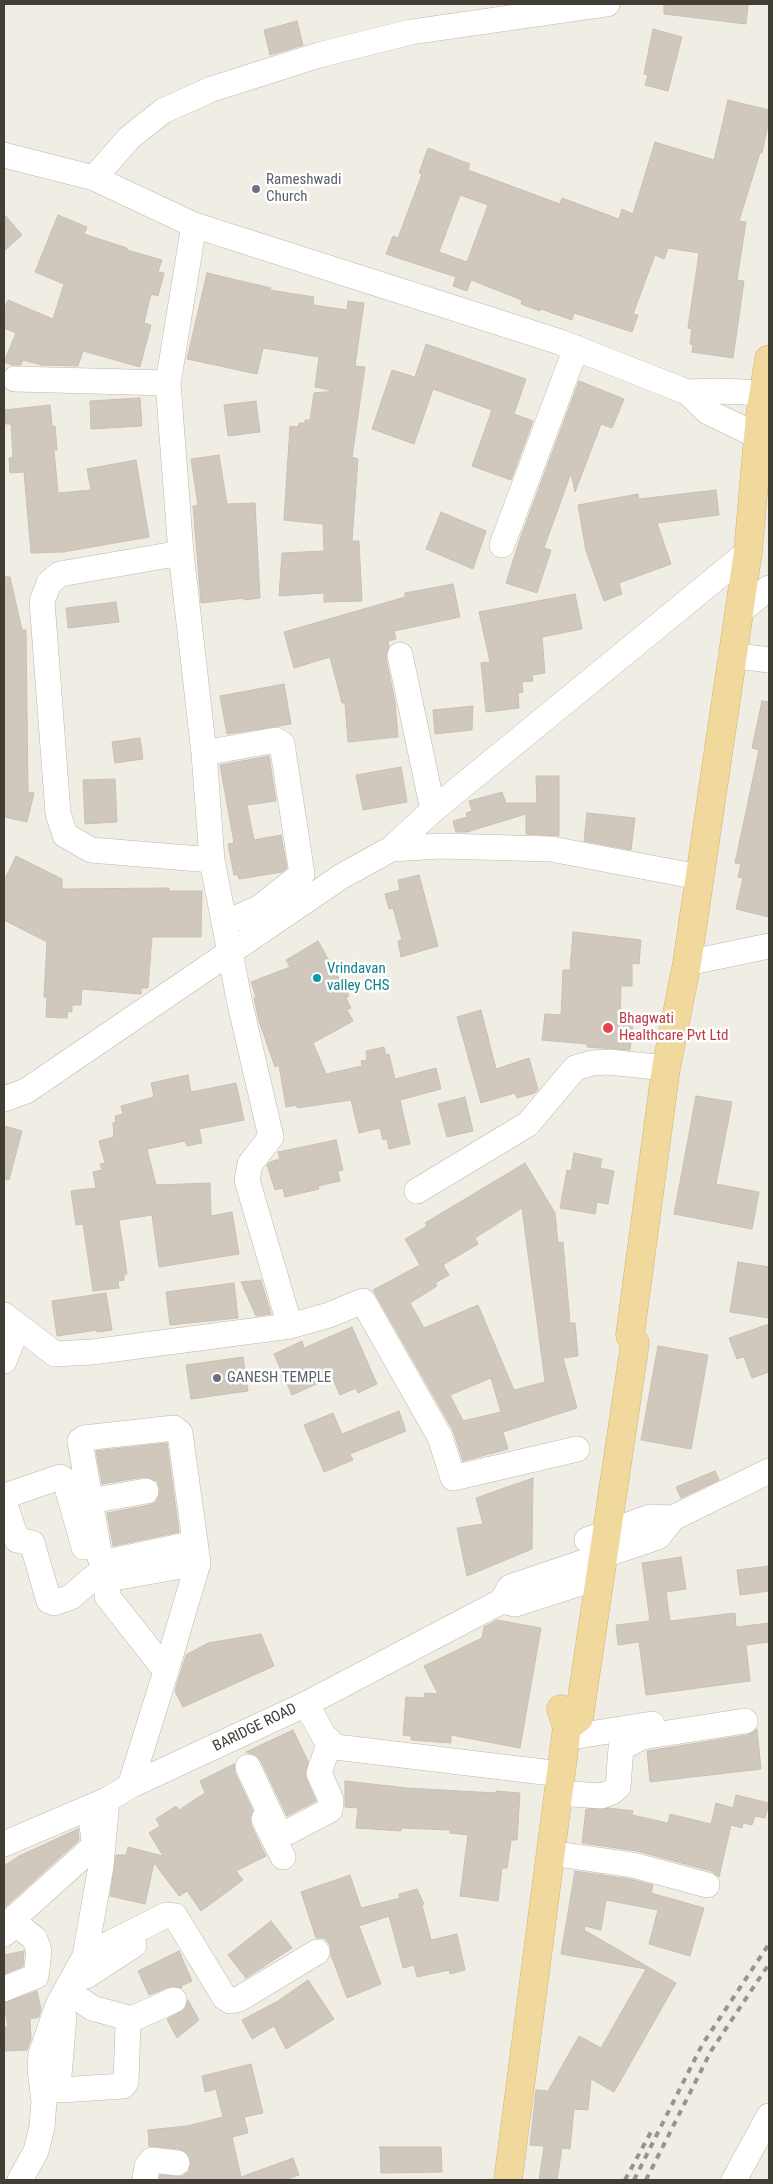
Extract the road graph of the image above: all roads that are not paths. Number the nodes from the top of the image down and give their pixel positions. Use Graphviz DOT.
graph roads {
  1 [pos="607,4"];
  2 [pos="4,154"];
  3 [pos="94,178"];
  4 [pos="194,225"];
  5 [pos="576,348"];
  6 [pos="769,359"];
  7 [pos="15,380"];
  8 [pos="168,383"];
  9 [pos="687,392"];
  10 [pos="764,393"];
  11 [pos="758,436"];
  12 [pos="502,545"];
  13 [pos="748,552"];
  14 [pos="181,554"];
  15 [pos="769,588"];
  16 [pos="738,613"];
  17 [pos="400,655"];
  18 [pos="732,655"];
  19 [pos="769,660"];
  20 [pos="209,752"];
  21 [pos="224,807"];
  22 [pos="433,810"];
  23 [pos="391,849"];
  24 [pos="212,860"];
  25 [pos="699,877"];
  26 [pos="307,885"];
  27 [pos="226,922"];
  28 [pos="769,946"];
  29 [pos="231,951"];
  30 [pos="687,963"];
  31 [pos="666,1068"];
  32 [pos="4,1099"];
  33 [pos="417,1191"];
  34 [pos="11,1321"];
  35 [pos="290,1326"];
  36 [pos="4,1361"];
  37 [pos="577,1449"];
  38 [pos="769,1471"];
  39 [pos="146,1491"];
  40 [pos="90,1501"];
  41 [pos="197,1553"];
  42 [pos="593,1559"];
  43 [pos="101,1581"];
  44 [pos="166,1672"];
  45 [pos="306,1704"];
  46 [pos="566,1732"];
  47 [pos="330,1741"];
  48 [pos="226,1743"];
  49 [pos="248,1767"];
  50 [pos="130,1786"];
  51 [pos="559,1789"];
  52 [pos="98,1804"];
  53 [pos="615,1806"];
  54 [pos="4,1844"];
  55 [pos="550,1853"];
  56 [pos="283,1857"];
  57 [pos="708,1885"];
  58 [pos="8,1930"];
  59 [pos="134,1946"];
  60 [pos="317,1952"];
  61 [pos="81,1975"];
  62 [pos="4,1989"];
  63 [pos="174,2000"];
  64 [pos="132,2019"];
  65 [pos="50,2083"];
  66 [pos="769,2116"];
  67 [pos="177,2163"];
  68 [pos="20,2180"];
  69 [pos="146,2180"];
  70 [pos="508,2180"];
  71 [pos="734,2180"];
  1 -- 3 [label="street"];
  2 -- 3 [label="street"];
  3 -- 4 [label="street"];
  4 -- 5 [label="street"];
  4 -- 8 [label="street"];
  5 -- 9 [label="street"];
  5 -- 12 [label="street"];
  6 -- 10 [label="main road"];
  7 -- 8 [label="street"];
  8 -- 14 [label="street"];
  9 -- 10 [label="street"];
  9 -- 11 [label="street"];
  10 -- 11 [label="main road"];
  11 -- 13 [label="main road"];
  13 -- 16 [label="main road"];
  13 -- 22 [label="street"];
  14 -- 20 [label="street"];
  14 -- 24 [label="street"];
  15 -- 16 [label="street"];
  16 -- 18 [label="main road"];
  17 -- 22 [label="street"];
  18 -- 19 [label="street"];
  18 -- 25 [label="main road"];
  20 -- 21 [label="street"];
  20 -- 24 [label="street"];
  20 -- 26 [label="street"];
  22 -- 23 [label="street"];
  23 -- 25 [label="street"];
  23 -- 26 [label="street"];
  24 -- 27 [label="street"];
  25 -- 30 [label="main road"];
  26 -- 27 [label="street"];
  26 -- 29 [label="street"];
  27 -- 29 [label="street"];
  28 -- 30 [label="street"];
  29 -- 32 [label="street"];
  29 -- 35 [label="street"];
  30 -- 31 [label="main road"];
  31 -- 33 [label="street"];
  31 -- 42 [label="main road"];
  34 -- 35 [label="street"];
  34 -- 36 [label="street"];
  35 -- 37 [label="street"];
  38 -- 42 [label="street"];
  39 -- 40 [label="street"];
  40 -- 41 [label="street"];
  40 -- 41 [label="street"];
  41 -- 43 [label="street"];
  41 -- 44 [label="street"];
  42 -- 45 [label="street, BARIDGE ROAD"];
  42 -- 46 [label="main road"];
  43 -- 43 [label="street"];
  43 -- 44 [label="street"];
  44 -- 50 [label="street"];
  45 -- 47 [label="street"];
  45 -- 48 [label="street, BARIDGE ROAD"];
  46 -- 51 [label="main road"];
  46 -- 51 [label="street"];
  47 -- 49 [label="street"];
  47 -- 51 [label="street"];
  48 -- 50 [label="street, BARIDGE ROAD"];
  48 -- 56 [label="street"];
  50 -- 52 [label="street, BARIDGE ROAD"];
  51 -- 53 [label="street"];
  51 -- 55 [label="main road"];
  52 -- 54 [label="street, BARIDGE ROAD"];
  52 -- 58 [label="street"];
  52 -- 61 [label="street"];
  55 -- 57 [label="street"];
  55 -- 70 [label="main road"];
  58 -- 62 [label="street"];
  59 -- 61 [label="street"];
  60 -- 61 [label="street"];
  61 -- 64 [label="street"];
  61 -- 65 [label="street"];
  61 -- 65 [label="street"];
  63 -- 64 [label="street"];
  64 -- 65 [label="street"];
  65 -- 68 [label="street"];
  66 -- 71 [label="street"];
  67 -- 69 [label="street"];
}
